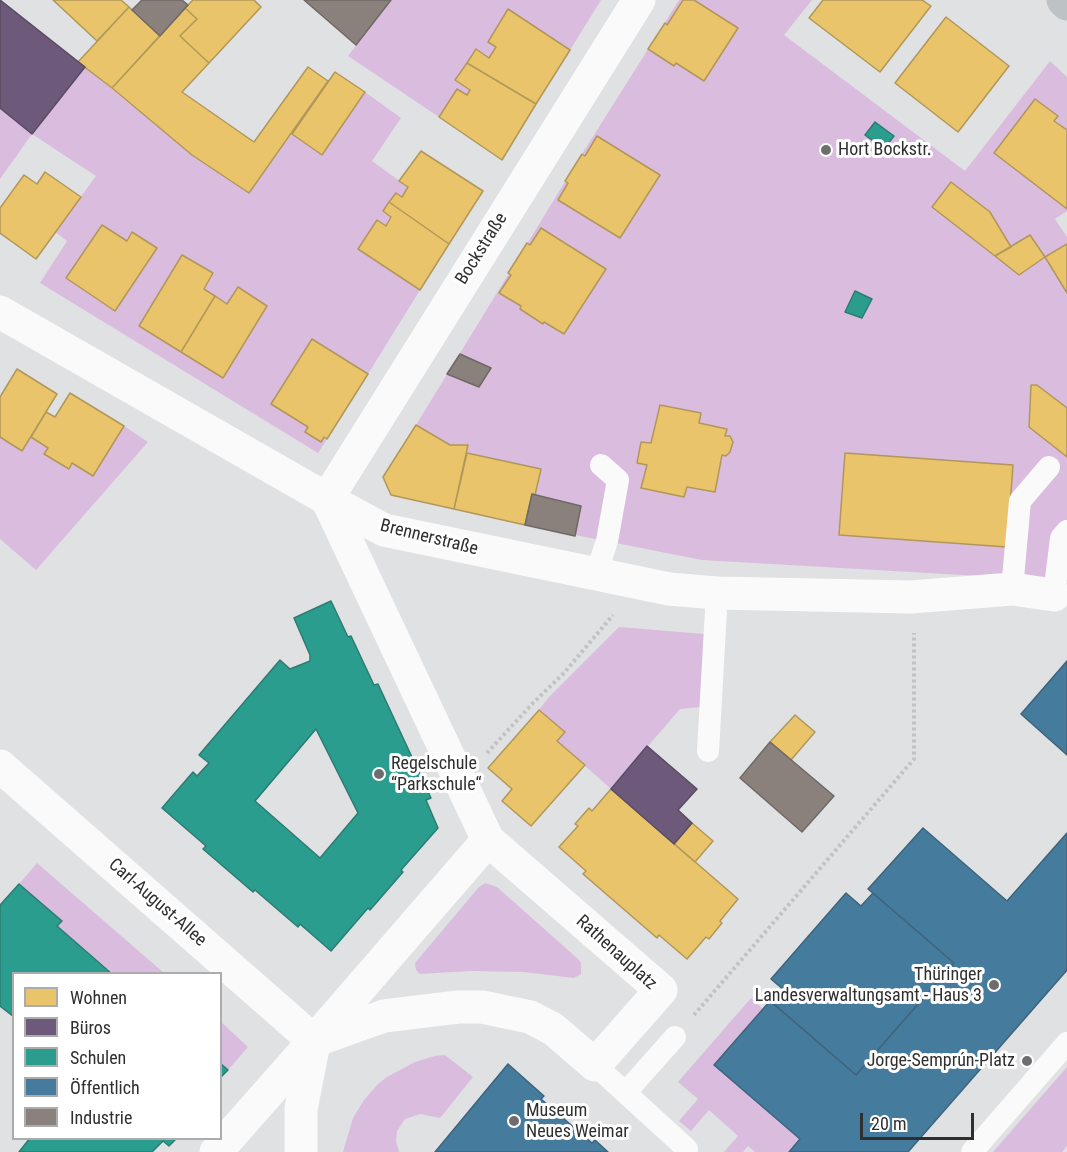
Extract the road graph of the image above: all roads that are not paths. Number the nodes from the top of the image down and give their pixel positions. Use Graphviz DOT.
graph roads {
  1 [pos="639,0"];
  2 [pos="1063,0"];
  3 [pos="1067,4"];
  4 [pos="0,312"];
  5 [pos="601,465"];
  6 [pos="1049,467"];
  7 [pos="327,499"];
  8 [pos="1067,531"];
  9 [pos="610,577"];
  10 [pos="1012,589"];
  11 [pos="717,593"];
  12 [pos="1054,595"];
  13 [pos="708,751"];
  14 [pos="0,766"];
  15 [pos="488,840"];
  16 [pos="675,1037"];
  17 [pos="314,1041"];
  18 [pos="1067,1043"];
  19 [pos="595,1065"];
  20 [pos="626,1092"];
  21 [pos="687,1149"];
  22 [pos="216,1152"];
  23 [pos="301,1152"];
  24 [pos="972,1152"];
  1 -- 7 [label="street, Bockstraße"];
  2 -- 3 [label="main road"];
  4 -- 7 [label="street, Brennerstraße"];
  5 -- 9 [label="lane"];
  6 -- 10 [label="lane"];
  7 -- 9 [label="street, Brennerstraße"];
  7 -- 15 [label="street, Rathenauplatz"];
  8 -- 12 [label="lane"];
  9 -- 11 [label="street, Brennerstraße"];
  10 -- 11 [label="street, Brennerstraße"];
  10 -- 12 [label="street, Brennerstraße"];
  11 -- 13 [label="lane"];
  14 -- 17 [label="street, Carl-August-Allee"];
  15 -- 17 [label="street"];
  15 -- 19 [label="street, Rathenauplatz"];
  16 -- 20 [label="lane"];
  17 -- 19 [label="street"];
  17 -- 22 [label="street"];
  17 -- 23 [label="street"];
  18 -- 24 [label="lane"];
  19 -- 20 [label="lane"];
  20 -- 21 [label="lane"];
}
